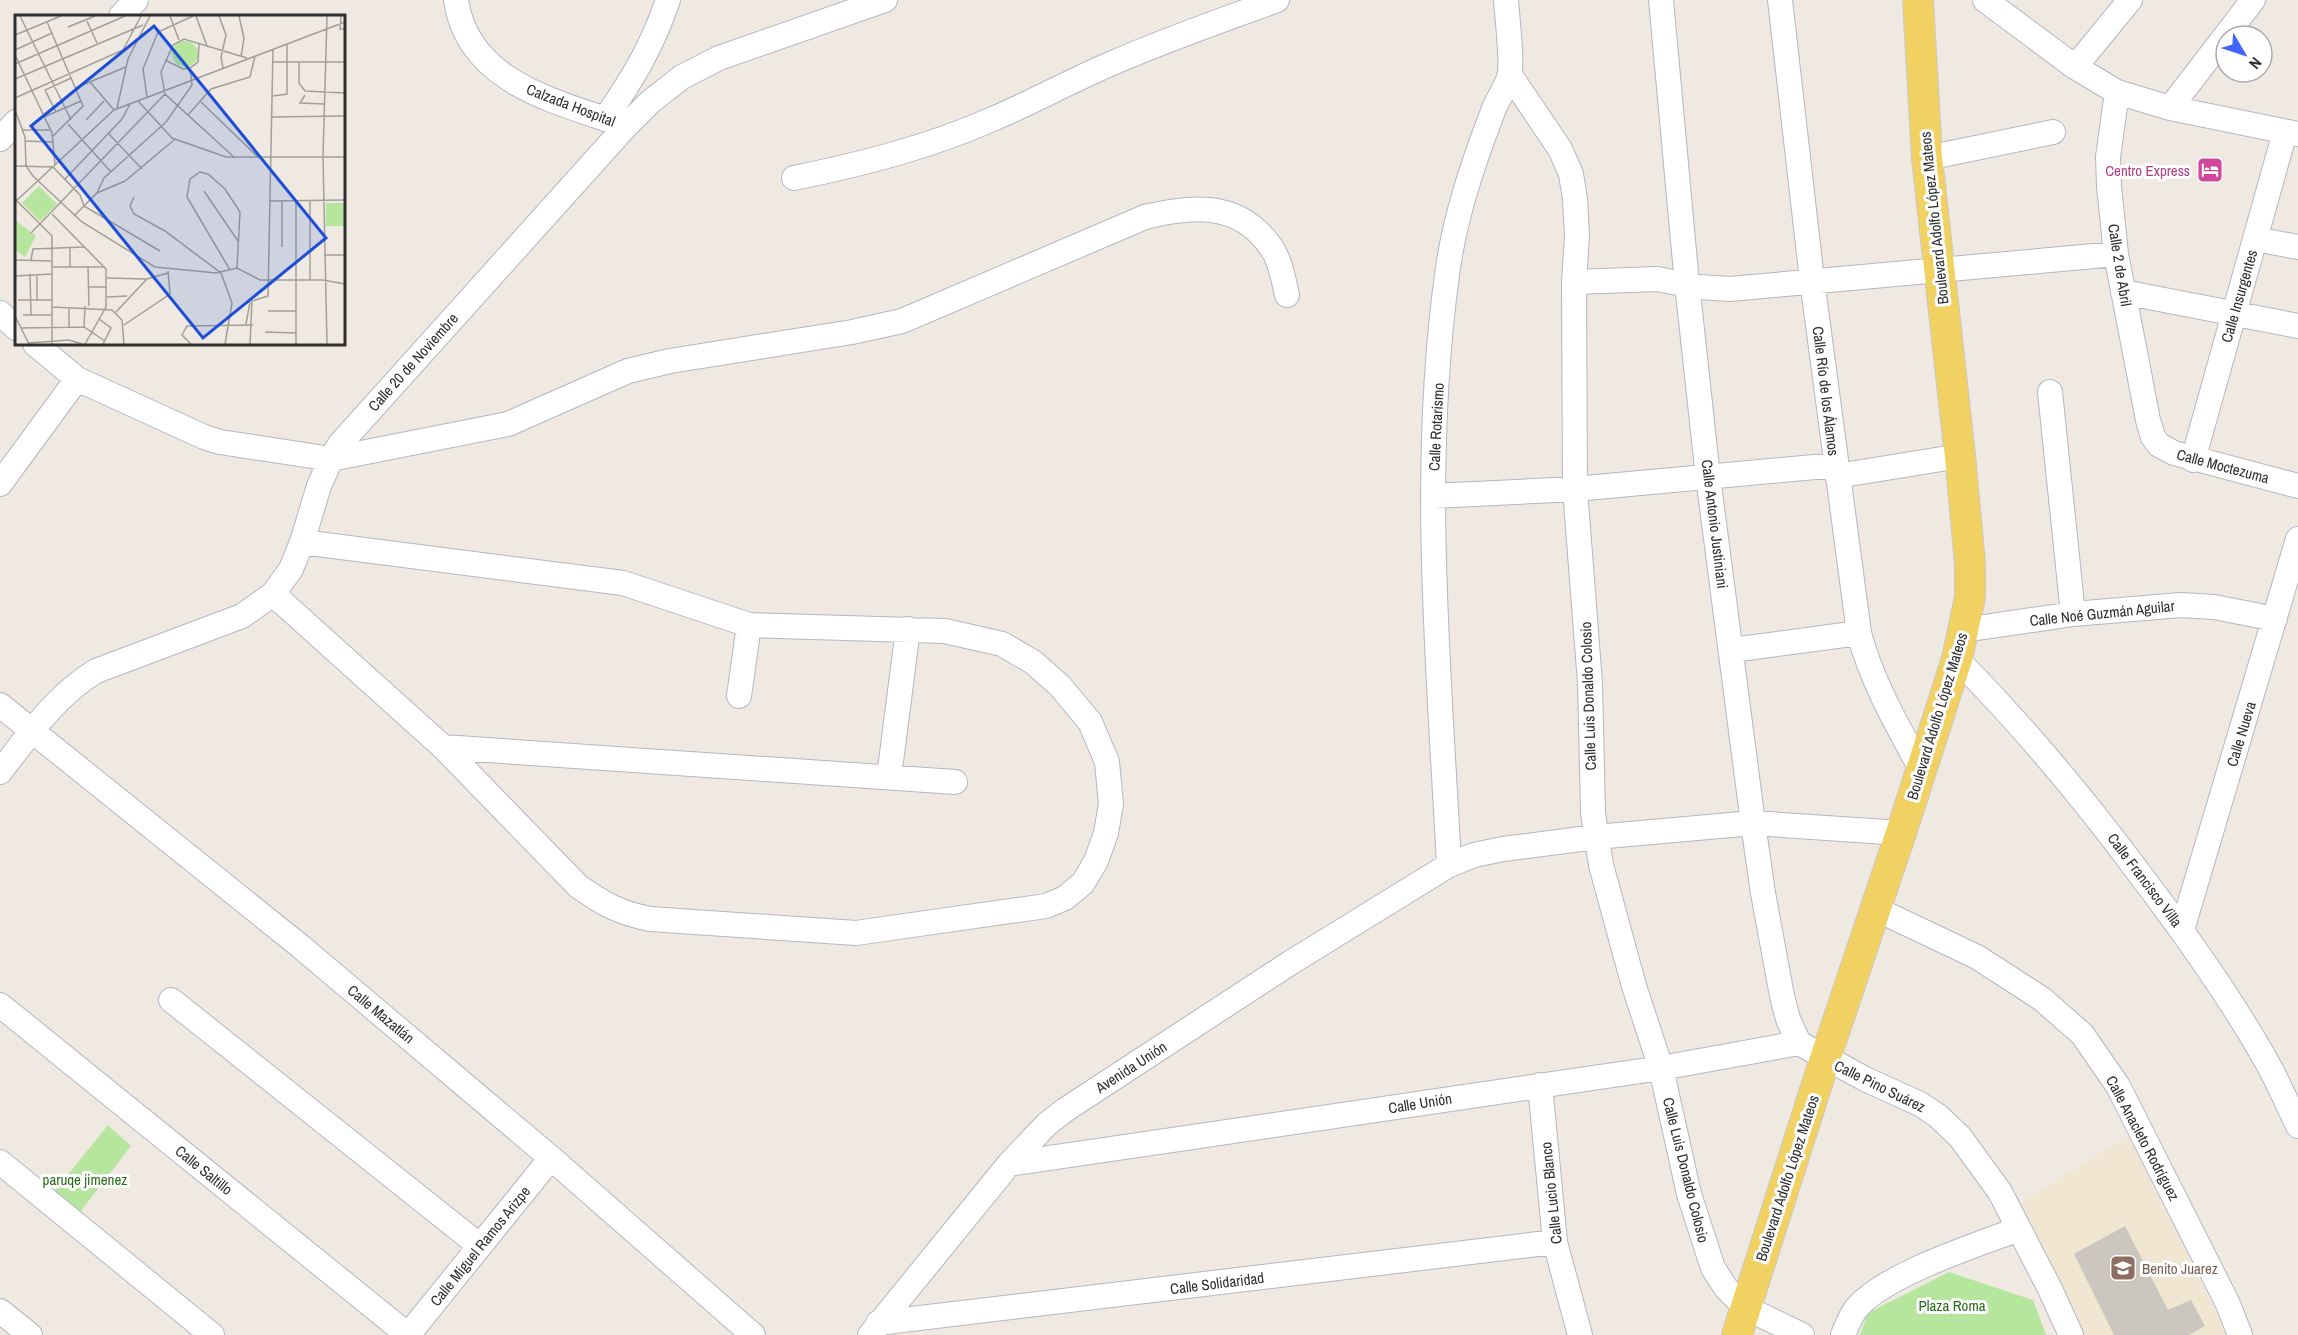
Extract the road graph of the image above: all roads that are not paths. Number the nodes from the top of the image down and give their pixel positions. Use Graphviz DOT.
graph roads {
  1 [pos="136,0"];
  2 [pos="456,0"];
  3 [pos="668,0"];
  4 [pos="885,0"];
  5 [pos="1277,0"];
  6 [pos="1506,0"];
  7 [pos="1661,0"];
  8 [pos="1780,0"];
  9 [pos="1918,0"];
  10 [pos="1985,0"];
  11 [pos="2130,0"];
  12 [pos="2253,0"];
  13 [pos="122,15"];
  14 [pos="2074,67"];
  15 [pos="1510,75"];
  16 [pos="2117,92"];
  17 [pos="2170,108"];
  18 [pos="15,123"];
  19 [pos="616,123"];
  20 [pos="2053,132"];
  21 [pos="2292,133"];
  22 [pos="0,139"];
  23 [pos="1927,159"];
  24 [pos="794,178"];
  25 [pos="2255,239"];
  26 [pos="2298,247"];
  27 [pos="2116,254"];
  28 [pos="1938,270"];
  29 [pos="1812,280"];
  30 [pos="1574,282"];
  31 [pos="1686,284"];
  32 [pos="2123,292"];
  33 [pos="1287,295"];
  34 [pos="0,313"];
  35 [pos="2234,313"];
  36 [pos="15,326"];
  37 [pos="2298,326"];
  38 [pos="36,345"];
  39 [pos="77,379"];
  40 [pos="2050,392"];
  41 [pos="2153,437"];
  42 [pos="1960,456"];
  43 [pos="331,459"];
  44 [pos="2193,460"];
  45 [pos="1836,470"];
  46 [pos="1708,477"];
  47 [pos="0,484"];
  48 [pos="2298,486"];
  49 [pos="1575,489"];
  50 [pos="1433,496"];
  51 [pos="2298,539"];
  52 [pos="302,542"];
  53 [pos="273,594"];
  54 [pos="2073,614"];
  55 [pos="2275,619"];
  56 [pos="749,625"];
  57 [pos="908,629"];
  58 [pos="1964,630"];
  59 [pos="1859,633"];
  60 [pos="1732,650"];
  61 [pos="1957,659"];
  62 [pos="739,696"];
  63 [pos="0,705"];
  64 [pos="31,732"];
  65 [pos="443,747"];
  66 [pos="1921,769"];
  67 [pos="0,772"];
  68 [pos="889,777"];
  69 [pos="955,782"];
  70 [pos="1753,823"];
  71 [pos="1901,833"];
  72 [pos="1596,837"];
  73 [pos="1449,865"];
  74 [pos="1875,909"];
  75 [pos="2182,930"];
  76 [pos="171,1000"];
  77 [pos="0,1005"];
  78 [pos="1799,1043"];
  79 [pos="1825,1059"];
  80 [pos="1661,1068"];
  81 [pos="1540,1085"];
  82 [pos="2298,1126"];
  83 [pos="551,1158"];
  84 [pos="0,1162"];
  85 [pos="1009,1164"];
  86 [pos="2019,1228"];
  87 [pos="1555,1242"];
  88 [pos="480,1246"];
  89 [pos="0,1311"];
  90 [pos="1742,1321"];
  91 [pos="874,1329"];
  92 [pos="30,1335"];
  93 [pos="212,1335"];
  94 [pos="408,1335"];
  95 [pos="753,1335"];
  96 [pos="1580,1335"];
  97 [pos="1802,1335"];
  98 [pos="1843,1335"];
  99 [pos="2071,1335"];
  100 [pos="2241,1335"];
  1 -- 13 [label="street"];
  2 -- 19 [label="street, Calzada Hospital"];
  3 -- 19 [label="street"];
  4 -- 19 [label="street, Calle 20 de Noviembre"];
  5 -- 24 [label="street"];
  6 -- 15 [label="street, Calle Rotarismo"];
  7 -- 31 [label="street, Calle Antonio Justiniani"];
  8 -- 29 [label="street, Calle Río de los Álamos"];
  9 -- 23 [label="main road, Boulevard Adolfo López Mateos"];
  10 -- 14 [label="street"];
  11 -- 14 [label="street"];
  12 -- 17 [label="street"];
  14 -- 16 [label="street"];
  15 -- 30 [label="street, Calle Luis Donaldo Colosio"];
  15 -- 50 [label="street, Calle Rotarismo"];
  16 -- 17 [label="street"];
  16 -- 27 [label="street, Calle 2 de Abril"];
  17 -- 21 [label="street"];
  18 -- 22 [label="street"];
  19 -- 43 [label="street, Calle 20 de Noviembre"];
  20 -- 23 [label="street"];
  21 -- 25 [label="street, Calle Insurgentes"];
  23 -- 28 [label="main road, Boulevard Adolfo López Mateos"];
  25 -- 26 [label="street"];
  25 -- 35 [label="street, Calle Insurgentes"];
  27 -- 28 [label="street"];
  27 -- 32 [label="street, Calle 2 de Abril"];
  28 -- 29 [label="street"];
  28 -- 42 [label="main road, Boulevard Adolfo López Mateos"];
  29 -- 31 [label="street"];
  29 -- 45 [label="street, Calle Río de los Álamos"];
  30 -- 31 [label="street"];
  30 -- 49 [label="street, Calle Luis Donaldo Colosio"];
  31 -- 46 [label="street, Calle Antonio Justiniani"];
  32 -- 35 [label="street"];
  32 -- 41 [label="street, Calle 2 de Abril"];
  33 -- 43 [label="street"];
  34 -- 36 [label="street"];
  35 -- 37 [label="street"];
  35 -- 44 [label="street, Calle Insurgentes"];
  38 -- 39 [label="street"];
  39 -- 43 [label="street"];
  39 -- 47 [label="street"];
  40 -- 54 [label="street"];
  41 -- 44 [label="street, Calle Moctezuma"];
  42 -- 45 [label="street"];
  42 -- 58 [label="main road, Boulevard Adolfo López Mateos"];
  43 -- 52 [label="street, Calle 20 de Noviembre"];
  44 -- 48 [label="street, Calle Moctezuma"];
  45 -- 46 [label="street"];
  45 -- 59 [label="street, Calle Río de los Álamos"];
  46 -- 49 [label="street"];
  46 -- 60 [label="street, Calle Antonio Justiniani"];
  49 -- 50 [label="street"];
  49 -- 72 [label="street, Calle Luis Donaldo Colosio"];
  50 -- 73 [label="street, Calle Rotarismo"];
  51 -- 55 [label="street, Calle Nueva"];
  52 -- 53 [label="street, Calle 20 de Noviembre"];
  52 -- 56 [label="street"];
  53 -- 64 [label="street, Calle 20 de Noviembre"];
  53 -- 65 [label="street"];
  54 -- 55 [label="street, Calle Noé Guzmán Aguilar"];
  54 -- 58 [label="street, Calle Noé Guzmán Aguilar"];
  55 -- 75 [label="street, Calle Nueva"];
  56 -- 57 [label="street"];
  56 -- 62 [label="street"];
  57 -- 65 [label="street"];
  57 -- 68 [label="street"];
  58 -- 61 [label="main road, Boulevard Adolfo López Mateos"];
  59 -- 60 [label="street"];
  59 -- 66 [label="street, Calle Río de los Álamos"];
  60 -- 70 [label="street, Calle Antonio Justiniani"];
  61 -- 66 [label="main road, Boulevard Adolfo López Mateos"];
  61 -- 75 [label="street, Calle Francisco Villa"];
  63 -- 64 [label="street, Calle Mazatlán"];
  64 -- 67 [label="street, Calle 20 de Noviembre"];
  64 -- 83 [label="street, Calle Mazatlán"];
  65 -- 68 [label="street"];
  66 -- 71 [label="main road, Boulevard Adolfo López Mateos"];
  68 -- 69 [label="street"];
  70 -- 71 [label="street, Avenida Unión"];
  70 -- 72 [label="street, Avenida Unión"];
  70 -- 78 [label="street, Calle Antonio Justiniani"];
  71 -- 74 [label="main road, Boulevard Adolfo López Mateos"];
  72 -- 73 [label="street, Avenida Unión"];
  72 -- 80 [label="street, Calle Luis Donaldo Colosio"];
  73 -- 85 [label="street, Avenida Unión"];
  74 -- 79 [label="main road, Boulevard Adolfo López Mateos"];
  74 -- 100 [label="street, Calle Anacleto Rodríguez"];
  75 -- 82 [label="street, Calle Francisco Villa"];
  76 -- 88 [label="street"];
  77 -- 94 [label="street, Calle Saltillo"];
  78 -- 79 [label="street"];
  78 -- 80 [label="street, Calle Unión"];
  79 -- 86 [label="street, Calle Pino Suárez"];
  79 -- 90 [label="main road, Boulevard Adolfo López Mateos"];
  80 -- 81 [label="street, Calle Unión"];
  80 -- 90 [label="street, Calle Luis Donaldo Colosio"];
  81 -- 85 [label="street, Calle Unión"];
  81 -- 87 [label="street, Calle Lucio Blanco"];
  83 -- 88 [label="street, Calle Miguel Ramos Arizpe"];
  83 -- 95 [label="street, Calle Mazatlán"];
  84 -- 93 [label="street"];
  85 -- 91 [label="street, Avenida Unión"];
  86 -- 98 [label="street"];
  86 -- 99 [label="street, Calle Pino Suárez"];
  87 -- 91 [label="street, Calle Solidaridad"];
  87 -- 96 [label="street, Calle Lucio Blanco"];
  88 -- 94 [label="street, Calle Miguel Ramos Arizpe"];
  89 -- 92 [label="street"];
  90 -- 97 [label="street, Calle Luis Donaldo Colosio"];
}
